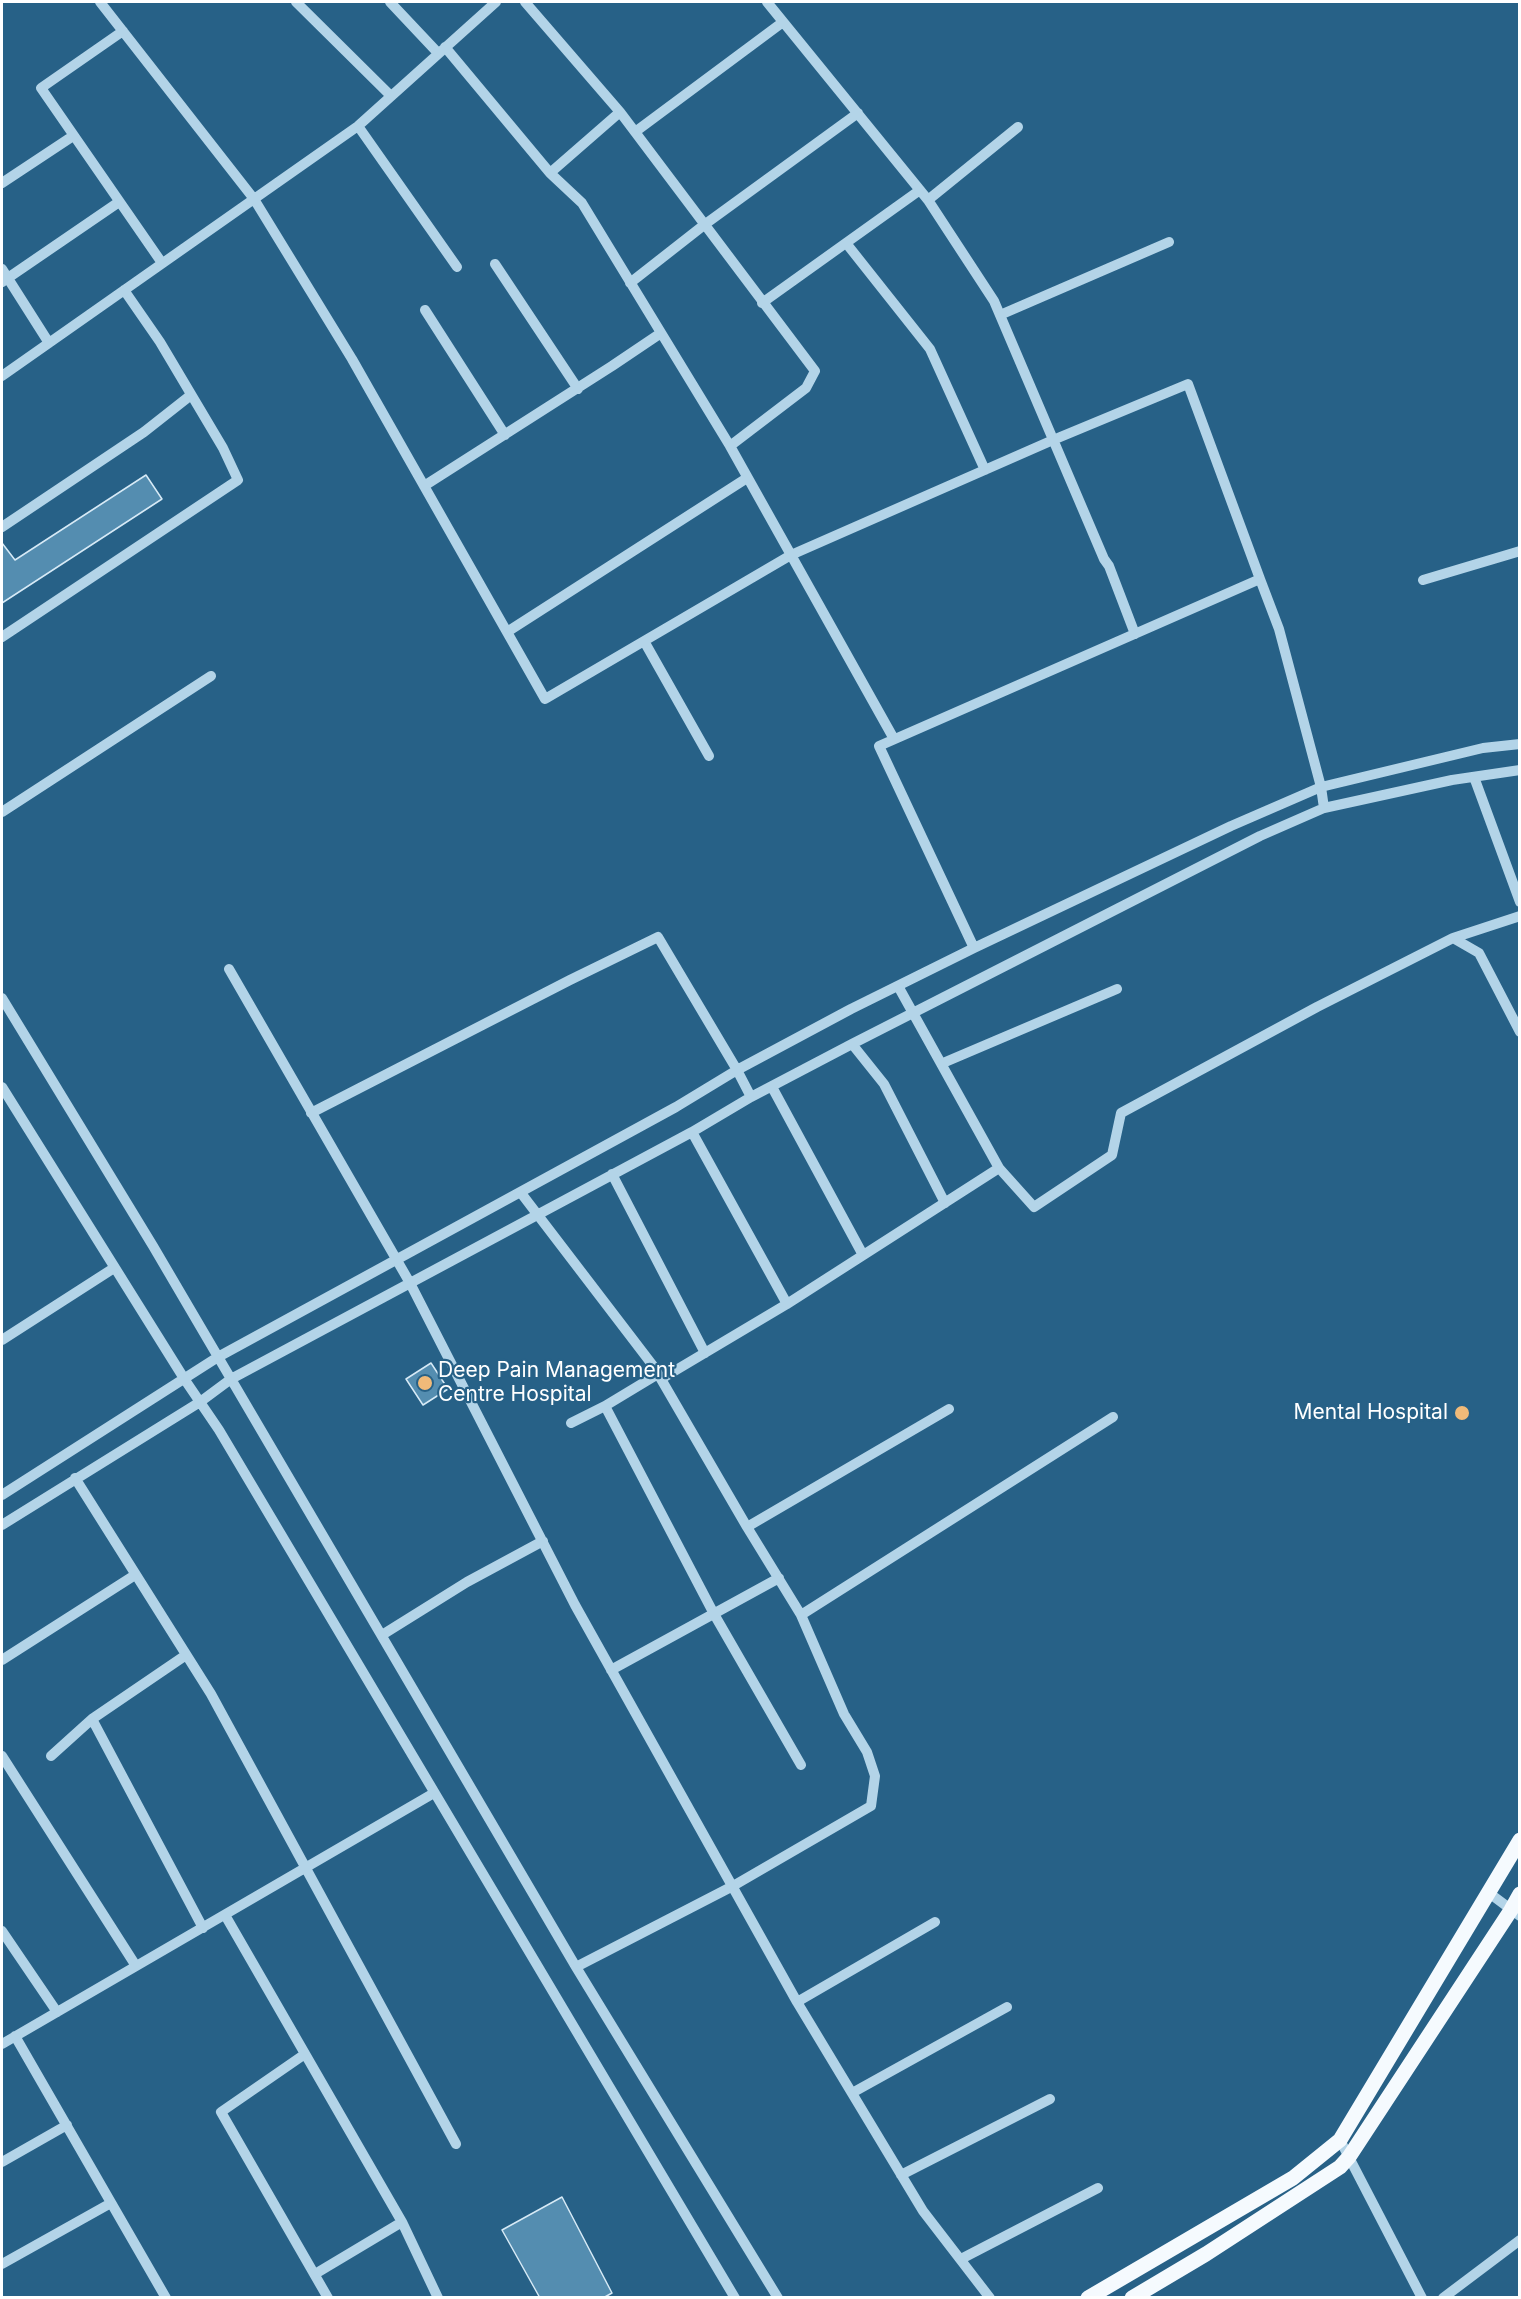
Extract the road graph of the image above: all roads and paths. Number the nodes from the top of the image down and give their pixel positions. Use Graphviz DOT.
graph roads {
  1 [pos="100,2"];
  2 [pos="296,2"];
  3 [pos="390,2"];
  4 [pos="496,2"];
  5 [pos="525,2"];
  6 [pos="767,2"];
  7 [pos="783,22"];
  8 [pos="123,31"];
  9 [pos="442,50"];
  10 [pos="391,96"];
  11 [pos="620,112"];
  12 [pos="858,113"];
  13 [pos="358,126"];
  14 [pos="1018,127"];
  15 [pos="635,132"];
  16 [pos="73,136"];
  17 [pos="550,173"];
  18 [pos="2,183"];
  19 [pos="920,190"];
  20 [pos="254,199"];
  21 [pos="928,200"];
  22 [pos="119,202"];
  23 [pos="704,225"];
  24 [pos="1169,242"];
  25 [pos="846,243"];
  26 [pos="162,263"];
  27 [pos="495,264"];
  28 [pos="457,267"];
  29 [pos="4,276"];
  30 [pos="630,283"];
  31 [pos="124,290"];
  32 [pos="762,303"];
  33 [pos="425,310"];
  34 [pos="1000,315"];
  35 [pos="661,333"];
  36 [pos="49,343"];
  37 [pos="2,376"];
  38 [pos="578,388"];
  39 [pos="191,395"];
  40 [pos="505,435"];
  41 [pos="1053,440"];
  42 [pos="730,446"];
  43 [pos="985,470"];
  44 [pos="747,478"];
  45 [pos="424,486"];
  46 [pos="2,526"];
  47 [pos="1520,551"];
  48 [pos="791,555"];
  49 [pos="1260,579"];
  50 [pos="1423,580"];
  51 [pos="507,632"];
  52 [pos="1135,634"];
  53 [pos="2,637"];
  54 [pos="644,641"];
  55 [pos="211,676"];
  56 [pos="894,739"];
  57 [pos="1520,744"];
  58 [pos="709,756"];
  59 [pos="1520,770"];
  60 [pos="1474,777"];
  61 [pos="1321,787"];
  62 [pos="1324,808"];
  63 [pos="2,812"];
  64 [pos="1520,902"];
  65 [pos="1520,916"];
  66 [pos="1453,938"];
  67 [pos="974,948"];
  68 [pos="229,969"];
  69 [pos="898,986"];
  70 [pos="1117,989"];
  71 [pos="2,998"];
  72 [pos="913,1013"];
  73 [pos="1520,1032"];
  74 [pos="852,1044"];
  75 [pos="943,1064"];
  76 [pos="737,1070"];
  77 [pos="2,1087"];
  78 [pos="772,1087"];
  79 [pos="751,1097"];
  80 [pos="311,1113"];
  81 [pos="692,1132"];
  82 [pos="999,1168"];
  83 [pos="612,1174"];
  84 [pos="521,1193"];
  85 [pos="945,1203"];
  86 [pos="536,1215"];
  87 [pos="863,1255"];
  88 [pos="397,1261"];
  89 [pos="114,1268"];
  90 [pos="410,1283"];
  91 [pos="787,1304"];
  92 [pos="2,1340"];
  93 [pos="705,1353"];
  94 [pos="218,1357"];
  95 [pos="659,1376"];
  96 [pos="231,1379"];
  97 [pos="185,1380"];
  98 [pos="200,1402"];
  99 [pos="605,1406"];
  100 [pos="949,1409"];
  101 [pos="1113,1417"];
  102 [pos="571,1423"];
  103 [pos="75,1479"];
  104 [pos="2,1495"];
  105 [pos="2,1525"];
  106 [pos="747,1527"];
  107 [pos="543,1541"];
  108 [pos="135,1575"];
  109 [pos="779,1578"];
  110 [pos="714,1614"];
  111 [pos="801,1615"];
  112 [pos="382,1635"];
  113 [pos="186,1655"];
  114 [pos="2,1660"];
  115 [pos="611,1670"];
  116 [pos="92,1719"];
  117 [pos="2,1756"];
  118 [pos="51,1756"];
  119 [pos="801,1765"];
  120 [pos="434,1793"];
  121 [pos="1520,1840"];
  122 [pos="307,1868"];
  123 [pos="733,1886"];
  124 [pos="1489,1893"];
  125 [pos="1520,1894"];
  126 [pos="1515,1913"];
  127 [pos="225,1916"];
  128 [pos="935,1922"];
  129 [pos="203,1928"];
  130 [pos="2,1931"];
  131 [pos="136,1966"];
  132 [pos="576,1966"];
  133 [pos="797,2002"];
  134 [pos="1007,2007"];
  135 [pos="57,2012"];
  136 [pos="15,2036"];
  137 [pos="2,2044"];
  138 [pos="305,2054"];
  139 [pos="852,2093"];
  140 [pos="1050,2099"];
  141 [pos="67,2125"];
  142 [pos="1340,2140"];
  143 [pos="456,2144"];
  144 [pos="1349,2157"];
  145 [pos="2,2162"];
  146 [pos="901,2175"];
  147 [pos="1098,2188"];
  148 [pos="111,2203"];
  149 [pos="402,2222"];
  150 [pos="1520,2240"];
  151 [pos="961,2259"];
  152 [pos="2,2264"];
  153 [pos="315,2274"];
  154 [pos="166,2298"];
  155 [pos="328,2298"];
  156 [pos="438,2298"];
  157 [pos="735,2298"];
  158 [pos="778,2298"];
  159 [pos="990,2298"];
  160 [pos="1088,2298"];
  161 [pos="1132,2298"];
  162 [pos="1422,2298"];
  163 [pos="1443,2298"];
  1 -- 8 [label="street"];
  2 -- 10 [label="street"];
  3 -- 9 [label="street"];
  4 -- 9 [label="street"];
  5 -- 11 [label="street"];
  6 -- 7 [label="street"];
  7 -- 12 [label="street"];
  7 -- 15 [label="street"];
  8 -- 16 [label="street"];
  8 -- 20 [label="street"];
  9 -- 10 [label="street"];
  9 -- 17 [label="street"];
  10 -- 13 [label="street"];
  11 -- 15 [label="street"];
  11 -- 17 [label="street"];
  12 -- 19 [label="street"];
  12 -- 23 [label="street"];
  13 -- 20 [label="street"];
  13 -- 28 [label="street"];
  14 -- 21 [label="street"];
  15 -- 23 [label="street"];
  16 -- 18 [label="street"];
  16 -- 22 [label="street"];
  17 -- 30 [label="street"];
  19 -- 21 [label="street"];
  19 -- 25 [label="street"];
  20 -- 26 [label="street"];
  20 -- 45 [label="street"];
  21 -- 34 [label="street"];
  22 -- 26 [label="street"];
  22 -- 29 [label="street"];
  23 -- 30 [label="street"];
  23 -- 32 [label="street"];
  24 -- 34 [label="street"];
  25 -- 32 [label="street"];
  25 -- 43 [label="street"];
  26 -- 31 [label="street"];
  27 -- 38 [label="street"];
  29 -- 36 [label="street"];
  30 -- 35 [label="street"];
  31 -- 36 [label="street"];
  31 -- 39 [label="street"];
  32 -- 42 [label="street"];
  33 -- 40 [label="street"];
  34 -- 41 [label="street"];
  35 -- 38 [label="street"];
  35 -- 42 [label="street"];
  36 -- 37 [label="street"];
  38 -- 40 [label="street"];
  39 -- 46 [label="street"];
  39 -- 53 [label="street"];
  40 -- 45 [label="street"];
  41 -- 43 [label="street"];
  41 -- 49 [label="street"];
  41 -- 52 [label="street"];
  42 -- 44 [label="street"];
  43 -- 48 [label="street"];
  44 -- 48 [label="street"];
  44 -- 51 [label="street"];
  45 -- 51 [label="street"];
  47 -- 50 [label="street"];
  48 -- 54 [label="street"];
  48 -- 56 [label="street"];
  49 -- 52 [label="street"];
  49 -- 61 [label="street"];
  51 -- 54 [label="street"];
  52 -- 56 [label="street"];
  54 -- 58 [label="street"];
  55 -- 63 [label="street"];
  56 -- 67 [label="street"];
  57 -- 61 [label="street"];
  59 -- 60 [label="street"];
  60 -- 62 [label="street"];
  60 -- 64 [label="street"];
  61 -- 62 [label="street"];
  61 -- 67 [label="street"];
  62 -- 72 [label="street"];
  65 -- 66 [label="street"];
  66 -- 73 [label="street"];
  66 -- 82 [label="street"];
  67 -- 69 [label="street"];
  68 -- 80 [label="street"];
  69 -- 72 [label="street"];
  69 -- 76 [label="street"];
  70 -- 75 [label="street"];
  71 -- 94 [label="street"];
  72 -- 74 [label="street"];
  72 -- 75 [label="street"];
  74 -- 78 [label="street"];
  74 -- 85 [label="street"];
  75 -- 82 [label="street"];
  76 -- 79 [label="street"];
  76 -- 80 [label="street"];
  76 -- 84 [label="street"];
  77 -- 89 [label="street"];
  78 -- 79 [label="street"];
  78 -- 87 [label="street"];
  79 -- 81 [label="street"];
  80 -- 88 [label="street"];
  81 -- 83 [label="street"];
  81 -- 91 [label="street"];
  82 -- 85 [label="street"];
  83 -- 86 [label="street"];
  83 -- 93 [label="street"];
  84 -- 86 [label="street"];
  84 -- 88 [label="street"];
  85 -- 87 [label="street"];
  86 -- 90 [label="street"];
  86 -- 95 [label="street"];
  87 -- 91 [label="street"];
  88 -- 90 [label="street"];
  88 -- 94 [label="street"];
  89 -- 92 [label="street"];
  89 -- 97 [label="street"];
  90 -- 96 [label="street"];
  90 -- 107 [label="street"];
  91 -- 93 [label="street"];
  93 -- 95 [label="street"];
  94 -- 96 [label="street"];
  94 -- 97 [label="street"];
  95 -- 99 [label="street"];
  95 -- 106 [label="street"];
  96 -- 98 [label="street"];
  96 -- 112 [label="street"];
  97 -- 98 [label="street"];
  97 -- 104 [label="street"];
  98 -- 103 [label="street"];
  98 -- 120 [label="street"];
  99 -- 102 [label="street"];
  99 -- 110 [label="street"];
  100 -- 106 [label="street"];
  101 -- 111 [label="street"];
  103 -- 105 [label="street"];
  103 -- 108 [label="street"];
  106 -- 109 [label="street"];
  107 -- 112 [label="street"];
  107 -- 115 [label="street"];
  108 -- 113 [label="street"];
  108 -- 114 [label="street"];
  109 -- 110 [label="street"];
  109 -- 111 [label="street"];
  110 -- 115 [label="street"];
  110 -- 119 [label="street"];
  111 -- 123 [label="street"];
  112 -- 132 [label="street"];
  113 -- 116 [label="street"];
  113 -- 122 [label="street"];
  115 -- 123 [label="street"];
  116 -- 118 [label="street"];
  116 -- 129 [label="street"];
  117 -- 131 [label="street"];
  120 -- 122 [label="street"];
  120 -- 157 [label="street"];
  121 -- 124 [label="main road"];
  122 -- 127 [label="street"];
  122 -- 143 [label="street"];
  123 -- 132 [label="street"];
  123 -- 133 [label="street"];
  124 -- 126 [label="street"];
  124 -- 142 [label="main road"];
  125 -- 126 [label="main road"];
  126 -- 144 [label="main road"];
  127 -- 129 [label="street"];
  127 -- 138 [label="street"];
  128 -- 133 [label="street"];
  129 -- 131 [label="street"];
  130 -- 135 [label="street"];
  131 -- 135 [label="street"];
  132 -- 158 [label="street"];
  133 -- 139 [label="street"];
  134 -- 139 [label="street"];
  135 -- 136 [label="street"];
  136 -- 137 [label="street"];
  136 -- 141 [label="street"];
  138 -- 149 [label="street"];
  138 -- 153 [label="street"];
  139 -- 146 [label="street"];
  140 -- 146 [label="street"];
  141 -- 145 [label="street"];
  141 -- 148 [label="street"];
  142 -- 144 [label="street"];
  142 -- 160 [label="main road"];
  144 -- 161 [label="main road"];
  144 -- 162 [label="street"];
  146 -- 151 [label="street"];
  147 -- 151 [label="street"];
  148 -- 152 [label="street"];
  148 -- 154 [label="street"];
  149 -- 153 [label="street"];
  149 -- 156 [label="street"];
  150 -- 163 [label="street"];
  151 -- 159 [label="street"];
  153 -- 155 [label="street"];
}
